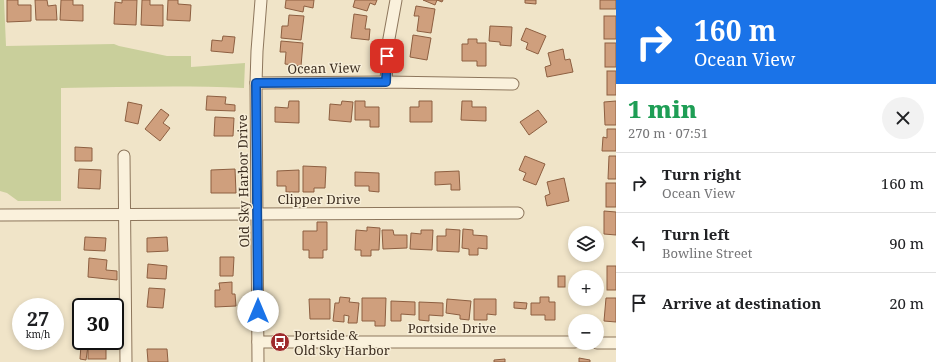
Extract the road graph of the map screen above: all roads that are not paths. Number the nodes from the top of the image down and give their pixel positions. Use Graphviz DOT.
graph roads {
  1 [pos="261,0"];
  2 [pos="396,0"];
  3 [pos="386,82"];
  4 [pos="256,83"];
  5 [pos="514,84"];
  6 [pos="124,156"];
  7 [pos="257,213"];
  8 [pos="518,213"];
  9 [pos="125,214"];
  10 [pos="0,215"];
  11 [pos="258,342"];
  12 [pos="568,342"];
  13 [pos="604,342"];
  14 [pos="616,342"];
  15 [pos="126,362"];
  16 [pos="258,362"];
  1 -- 4 [label="street, Old Sky Harbor Drive"];
  2 -- 3 [label="street"];
  3 -- 4 [label="street, Ocean View"];
  3 -- 5 [label="street, Ocean View"];
  4 -- 7 [label="street, Old Sky Harbor Drive"];
  6 -- 9 [label="street"];
  7 -- 8 [label="street, Clipper Drive"];
  7 -- 9 [label="street, Clipper Drive"];
  7 -- 11 [label="street, Old Sky Harbor Drive"];
  9 -- 10 [label="street, Clipper Drive"];
  9 -- 15 [label="street"];
  11 -- 12 [label="street, Portside Drive"];
  11 -- 16 [label="street, Old Sky Harbor Drive"];
  13 -- 14 [label="street"];
}
